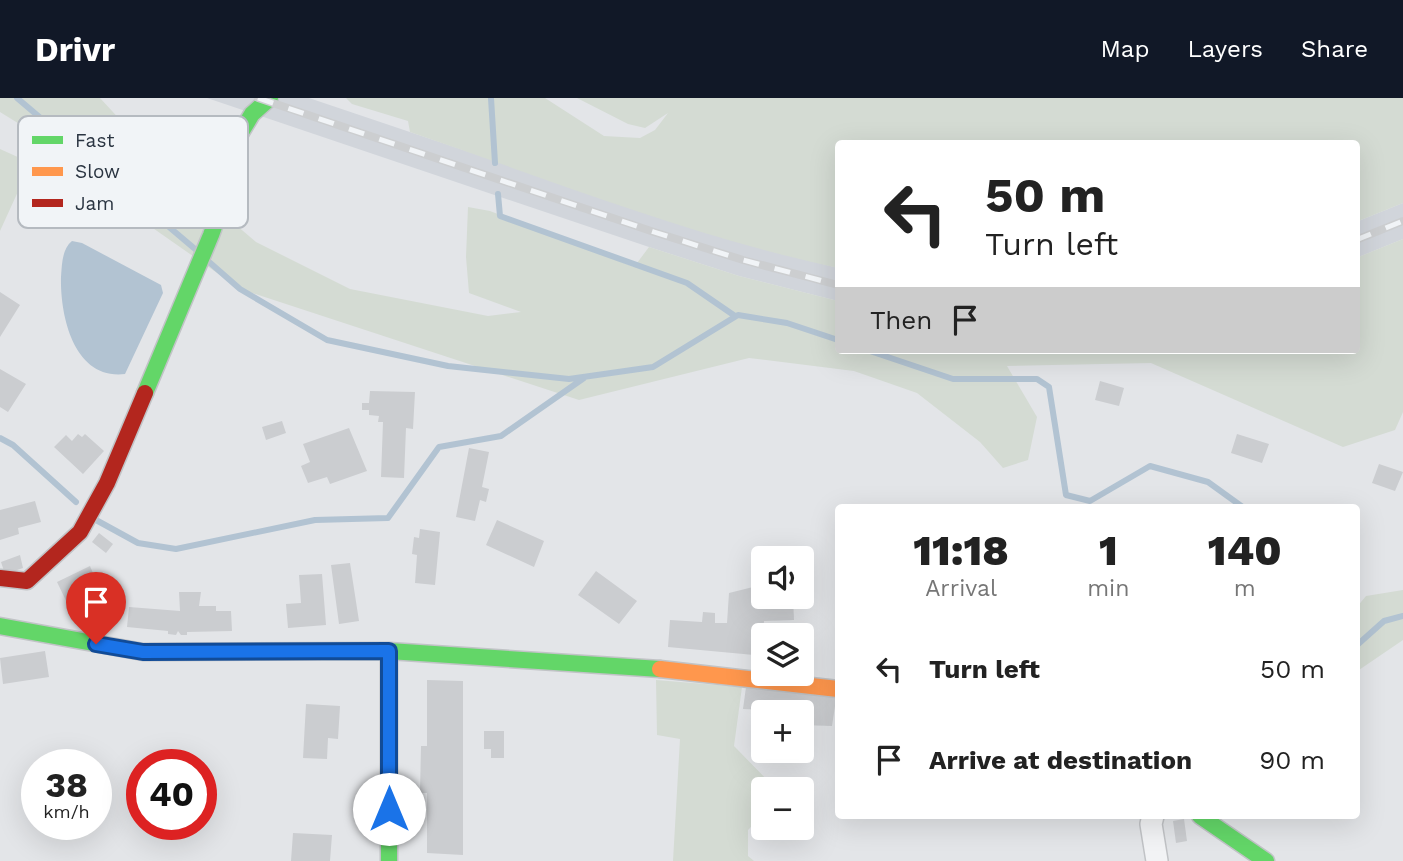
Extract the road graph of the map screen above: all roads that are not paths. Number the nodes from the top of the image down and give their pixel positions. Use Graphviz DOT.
graph roads {
  1 [pos="270,98"];
  2 [pos="248,121"];
  3 [pos="214,228"];
  4 [pos="0,578"];
  5 [pos="0,626"];
  6 [pos="389,651"];
  7 [pos="835,689"];
  8 [pos="1152,819"];
  9 [pos="1204,819"];
  10 [pos="389,861"];
  11 [pos="1157,861"];
  12 [pos="1266,861"];
  1 -- 2 [label="street"];
  3 -- 4 [label="street"];
  5 -- 6 [label="street"];
  6 -- 7 [label="street"];
  6 -- 10 [label="street"];
  8 -- 11 [label="street"];
  9 -- 12 [label="street"];
}
